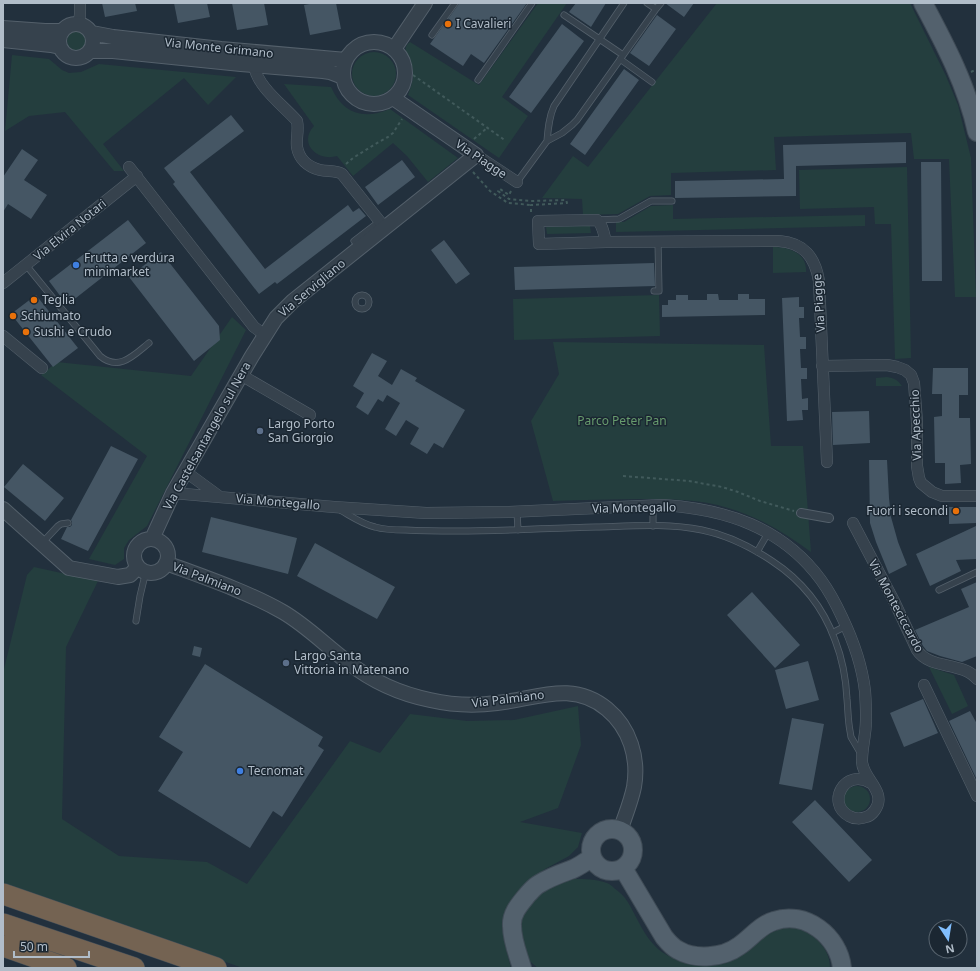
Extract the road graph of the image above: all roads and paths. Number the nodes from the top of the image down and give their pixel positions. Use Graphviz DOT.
graph roads {
  1 [pos="80,3"];
  2 [pos="425,3"];
  3 [pos="455,3"];
  4 [pos="532,3"];
  5 [pos="624,3"];
  6 [pos="647,3"];
  7 [pos="661,3"];
  8 [pos="923,3"];
  9 [pos="656,9"];
  10 [pos="564,15"];
  11 [pos="79,24"];
  12 [pos="3,28"];
  13 [pos="62,30"];
  14 [pos="92,33"];
  15 [pos="432,35"];
  16 [pos="600,39"];
  17 [pos="3,40"];
  18 [pos="60,47"];
  19 [pos="394,49"];
  20 [pos="90,51"];
  21 [pos="622,57"];
  22 [pos="346,60"];
  23 [pos="254,65"];
  24 [pos="413,75"];
  25 [pos="343,76"];
  26 [pos="478,80"];
  27 [pos="652,82"];
  28 [pos="392,98"];
  29 [pos="403,118"];
  30 [pos="487,128"];
  31 [pos="977,132"];
  32 [pos="474,140"];
  33 [pos="506,141"];
  34 [pos="547,141"];
  35 [pos="471,159"];
  36 [pos="343,166"];
  37 [pos="130,167"];
  38 [pos="137,176"];
  39 [pos="517,182"];
  40 [pos="672,201"];
  41 [pos="531,205"];
  42 [pos="594,220"];
  43 [pos="538,221"];
  44 [pos="383,224"];
  45 [pos="354,242"];
  46 [pos="606,242"];
  47 [pos="658,242"];
  48 [pos="26,265"];
  49 [pos="3,283"];
  50 [pos="654,291"];
  51 [pos="265,335"];
  52 [pos="3,336"];
  53 [pos="149,343"];
  54 [pos="822,366"];
  55 [pos="42,368"];
  56 [pos="241,375"];
  57 [pos="310,415"];
  58 [pos="827,462"];
  59 [pos="186,472"];
  60 [pos="623,476"];
  61 [pos="173,493"];
  62 [pos="977,496"];
  63 [pos="221,497"];
  64 [pos="653,506"];
  65 [pos="334,507"];
  66 [pos="3,509"];
  67 [pos="517,512"];
  68 [pos="801,513"];
  69 [pos="830,518"];
  70 [pos="68,523"];
  71 [pos="853,523"];
  72 [pos="653,526"];
  73 [pos="518,530"];
  74 [pos="768,533"];
  75 [pos="152,539"];
  76 [pos="41,543"];
  77 [pos="757,552"];
  78 [pos="166,563"];
  79 [pos="142,569"];
  80 [pos="977,572"];
  81 [pos="939,590"];
  82 [pos="136,622"];
  83 [pos="846,626"];
  84 [pos="832,633"];
  85 [pos="977,679"];
  86 [pos="924,685"];
  87 [pos="862,760"];
  88 [pos="846,782"];
  89 [pos="871,783"];
  90 [pos="977,796"];
  91 [pos="620,831"];
  92 [pos="592,858"];
  93 [pos="623,868"];
  94 [pos="3,894"];
  95 [pos="3,924"];
  96 [pos="3,946"];
  97 [pos="524,964"];
  98 [pos="66,968"];
  99 [pos="134,968"];
  100 [pos="216,968"];
  101 [pos="842,968"];
  1 -- 11 [label="street"];
  2 -- 19 [label="street"];
  3 -- 15 [label="lane"];
  4 -- 26 [label="lane"];
  5 -- 16 [label="lane"];
  6 -- 9 [label="lane"];
  7 -- 9 [label="lane"];
  8 -- 31 [label="main road"];
  9 -- 21 [label="lane"];
  10 -- 16 [label="lane"];
  11 -- 13 [label="street"];
  11 -- 14 [label="street"];
  12 -- 13 [label="street"];
  13 -- 18 [label="street"];
  14 -- 20 [label="street"];
  14 -- 22 [label="street, Via Monte Grimano"];
  16 -- 21 [label="lane"];
  16 -- 34 [label="lane"];
  17 -- 18 [label="street"];
  18 -- 20 [label="street"];
  19 -- 22 [label="street"];
  19 -- 28 [label="street"];
  20 -- 23 [label="street, Via Monte Grimano"];
  21 -- 27 [label="lane"];
  21 -- 34 [label="lane"];
  22 -- 25 [label="street"];
  23 -- 25 [label="street, Via Monte Grimano"];
  23 -- 44 [label="street"];
  24 -- 30 [label="path"];
  25 -- 28 [label="street"];
  28 -- 35 [label="street, Via Piagge"];
  29 -- 36 [label="path"];
  30 -- 32 [label="path"];
  30 -- 33 [label="path"];
  34 -- 39 [label="lane"];
  35 -- 39 [label="street, Via Piagge"];
  35 -- 41 [label="path"];
  35 -- 44 [label="street, Via Servigliano"];
  37 -- 38 [label="street"];
  38 -- 48 [label="street, Via Elvira Notari"];
  38 -- 51 [label="street"];
  39 -- 41 [label="path, Via Piagge"];
  40 -- 42 [label="lane"];
  41 -- 43 [label="path"];
  42 -- 43 [label="street"];
  42 -- 46 [label="street"];
  43 -- 46 [label="street, Via Piagge"];
  44 -- 45 [label="lane"];
  44 -- 51 [label="street, Via Servigliano"];
  46 -- 47 [label="street, Via Piagge"];
  47 -- 50 [label="lane"];
  47 -- 54 [label="street, Via Piagge"];
  48 -- 49 [label="street, Via Elvira Notari"];
  48 -- 53 [label="lane"];
  51 -- 56 [label="street, Via Castelsantangelo sul Nera"];
  52 -- 55 [label="street"];
  54 -- 58 [label="street"];
  54 -- 62 [label="street, Via Apecchio"];
  56 -- 57 [label="street"];
  56 -- 59 [label="street, Via Castelsantangelo sul Nera"];
  59 -- 61 [label="street, Via Castelsantangelo sul Nera"];
  59 -- 63 [label="street, Via Montegallo"];
  60 -- 68 [label="path"];
  61 -- 63 [label="street, Via Montegallo"];
  61 -- 75 [label="street, Via Castelsantangelo sul Nera"];
  63 -- 65 [label="street, Via Montegallo"];
  64 -- 67 [label="street, Via Montegallo"];
  64 -- 72 [label="lane"];
  64 -- 74 [label="street, Via Montegallo"];
  65 -- 67 [label="street, Via Montegallo"];
  65 -- 73 [label="lane, Via Montegallo"];
  66 -- 76 [label="street"];
  67 -- 73 [label="lane"];
  68 -- 69 [label="street"];
  70 -- 76 [label="lane"];
  71 -- 85 [label="street, Via Monteciccardo"];
  72 -- 73 [label="lane, Via Montegallo"];
  72 -- 77 [label="lane, Via Montegallo"];
  74 -- 77 [label="lane"];
  74 -- 83 [label="street, Via Montegallo"];
  75 -- 78 [label="street"];
  75 -- 79 [label="street"];
  76 -- 79 [label="street"];
  77 -- 84 [label="lane, Via Montegallo"];
  78 -- 79 [label="street"];
  78 -- 91 [label="street, Via Palmiano"];
  79 -- 82 [label="lane"];
  80 -- 81 [label="lane"];
  83 -- 84 [label="lane"];
  83 -- 87 [label="street, Via Montegallo"];
  84 -- 87 [label="lane, Via Montegallo"];
  86 -- 90 [label="street"];
  87 -- 88 [label="street, Via Montegallo"];
  87 -- 89 [label="street, Via Montegallo"];
  88 -- 89 [label="street"];
  88 -- 89 [label="street, Via Montegallo"];
  91 -- 92 [label="main road"];
  91 -- 93 [label="main road"];
  92 -- 93 [label="main road"];
  92 -- 97 [label="main road"];
  93 -- 101 [label="main road"];
  94 -- 100 [label="highway"];
  95 -- 99 [label="highway"];
  96 -- 98 [label="highway"];
}
